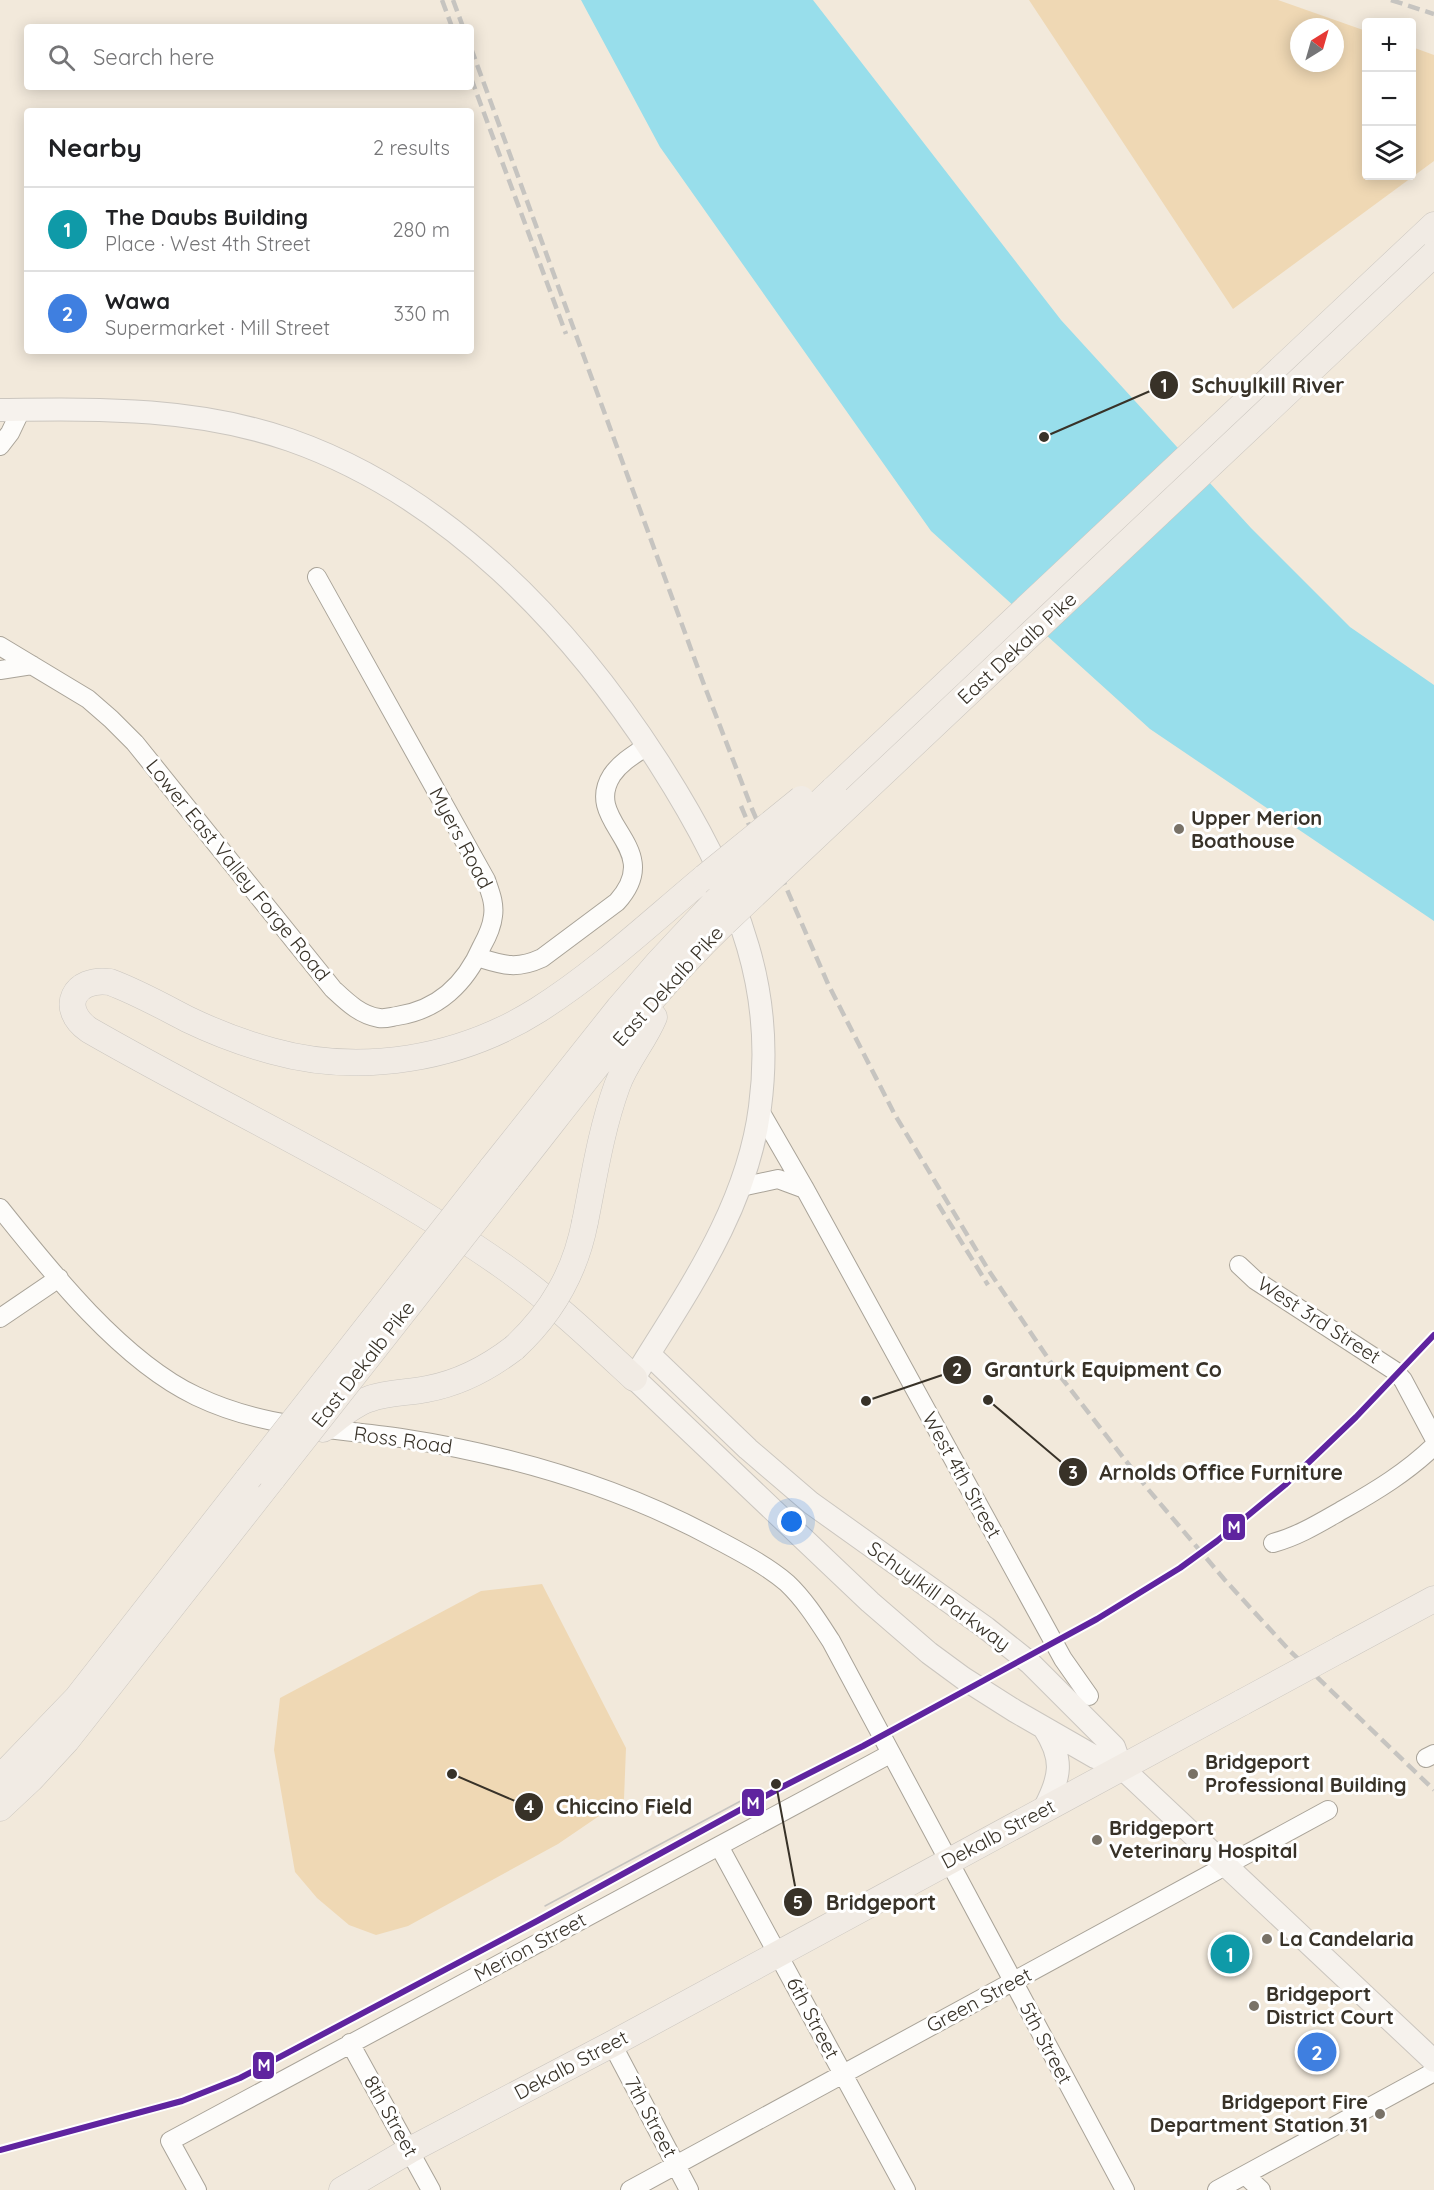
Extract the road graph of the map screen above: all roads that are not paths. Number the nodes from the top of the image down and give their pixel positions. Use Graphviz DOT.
graph roads {
  1 [pos="1434,225"];
  2 [pos="1434,254"];
  3 [pos="10,410"];
  4 [pos="0,446"];
  5 [pos="317,577"];
  6 [pos="0,646"];
  7 [pos="32,665"];
  8 [pos="0,670"];
  9 [pos="647,746"];
  10 [pos="833,790"];
  11 [pos="720,913"];
  12 [pos="477,957"];
  13 [pos="658,993"];
  14 [pos="760,1111"];
  15 [pos="499,1174"];
  16 [pos="741,1187"];
  17 [pos="805,1189"];
  18 [pos="0,1208"];
  19 [pos="1239,1265"];
  20 [pos="59,1278"];
  21 [pos="0,1318"];
  22 [pos="649,1354"];
  23 [pos="634,1378"];
  24 [pos="323,1429"];
  25 [pos="1434,1438"];
  26 [pos="1434,1446"];
  27 [pos="1273,1543"];
  28 [pos="1431,1601"];
  29 [pos="831,1641"];
  30 [pos="1089,1696"];
  31 [pos="1044,1728"];
  32 [pos="890,1754"];
  33 [pos="1121,1767"];
  34 [pos="0,1779"];
  35 [pos="0,1808"];
  36 [pos="1044,1809"];
  37 [pos="1328,1810"];
  38 [pos="719,1845"];
  39 [pos="947,1861"];
  40 [pos="1227,1866"];
  41 [pos="778,1954"];
  42 [pos="1013,1983"];
  43 [pos="350,2043"];
  44 [pos="612,2044"];
  45 [pos="1434,2061"];
  46 [pos="1434,2072"];
  47 [pos="843,2073"];
  48 [pos="410,2150"];
  49 [pos="676,2165"];
  50 [pos="1245,2175"];
  51 [pos="197,2190"];
  52 [pos="342,2190"];
  53 [pos="431,2190"];
  54 [pos="630,2190"];
  55 [pos="689,2190"];
  56 [pos="906,2190"];
  57 [pos="1125,2190"];
  58 [pos="1217,2190"];
  59 [pos="1261,2190"];
  1 -- 10 [label="highway, East Dekalb Pike"];
  2 -- 11 [label="highway, East Dekalb Pike, bridge"];
  3 -- 4 [label="street"];
  3 -- 9 [label="main road"];
  5 -- 12 [label="street, Myers Road"];
  6 -- 7 [label="street, Lower East Valley Forge Road"];
  7 -- 8 [label="street"];
  7 -- 12 [label="street, Lower East Valley Forge Road"];
  9 -- 12 [label="street"];
  9 -- 14 [label="main road"];
  10 -- 11 [label="highway, East Dekalb Pike, bridge"];
  10 -- 23 [label="highway, bridge"];
  11 -- 13 [label="highway, East Dekalb Pike"];
  11 -- 15 [label="highway, East Dekalb Pike"];
  13 -- 15 [label="highway, East Dekalb Pike"];
  13 -- 24 [label="highway, bridge"];
  14 -- 16 [label="main road"];
  14 -- 17 [label="street, West 4th Street"];
  15 -- 34 [label="highway, East Dekalb Pike, bridge"];
  15 -- 35 [label="highway, East Dekalb Pike, bridge"];
  16 -- 17 [label="street"];
  16 -- 22 [label="main road"];
  17 -- 30 [label="street, West 4th Street"];
  18 -- 20 [label="street, Ross Road"];
  19 -- 25 [label="street, West 3rd Street"];
  20 -- 21 [label="street"];
  20 -- 24 [label="street, Ross Road"];
  22 -- 23 [label="main road"];
  22 -- 33 [label="main road, Schuylkill Parkway"];
  23 -- 31 [label="main road, Schuylkill Parkway"];
  24 -- 29 [label="street, Ross Road"];
  26 -- 27 [label="street"];
  28 -- 33 [label="highway, Dekalb Street, bridge"];
  29 -- 32 [label="street, 5th Street"];
  31 -- 33 [label="main road, Schuylkill Parkway"];
  31 -- 36 [label="main road"];
  32 -- 38 [label="street, Merion Street"];
  32 -- 39 [label="street, 5th Street"];
  33 -- 36 [label="highway, Dekalb Street"];
  33 -- 40 [label="main road"];
  36 -- 39 [label="highway, Dekalb Street"];
  37 -- 40 [label="street, Green Street"];
  38 -- 41 [label="street, 6th Street"];
  38 -- 43 [label="street, Merion Street"];
  39 -- 41 [label="highway, Dekalb Street"];
  39 -- 42 [label="street, 5th Street"];
  40 -- 42 [label="street, Green Street"];
  40 -- 45 [label="main road"];
  41 -- 44 [label="highway, Dekalb Street"];
  41 -- 47 [label="street, 6th Street"];
  42 -- 47 [label="street, Green Street"];
  42 -- 57 [label="street, 5th Street"];
  43 -- 48 [label="street, 8th Street"];
  43 -- 51 [label="street, Merion Street"];
  44 -- 48 [label="highway, Dekalb Street"];
  44 -- 49 [label="street, 7th Street"];
  46 -- 50 [label="street"];
  47 -- 49 [label="street, Green Street"];
  47 -- 56 [label="street, 6th Street"];
  48 -- 52 [label="highway, Dekalb Street"];
  48 -- 53 [label="street, 8th Street"];
  49 -- 54 [label="street, Green Street"];
  49 -- 55 [label="street, 7th Street"];
  50 -- 58 [label="street"];
  50 -- 59 [label="street"];
}
